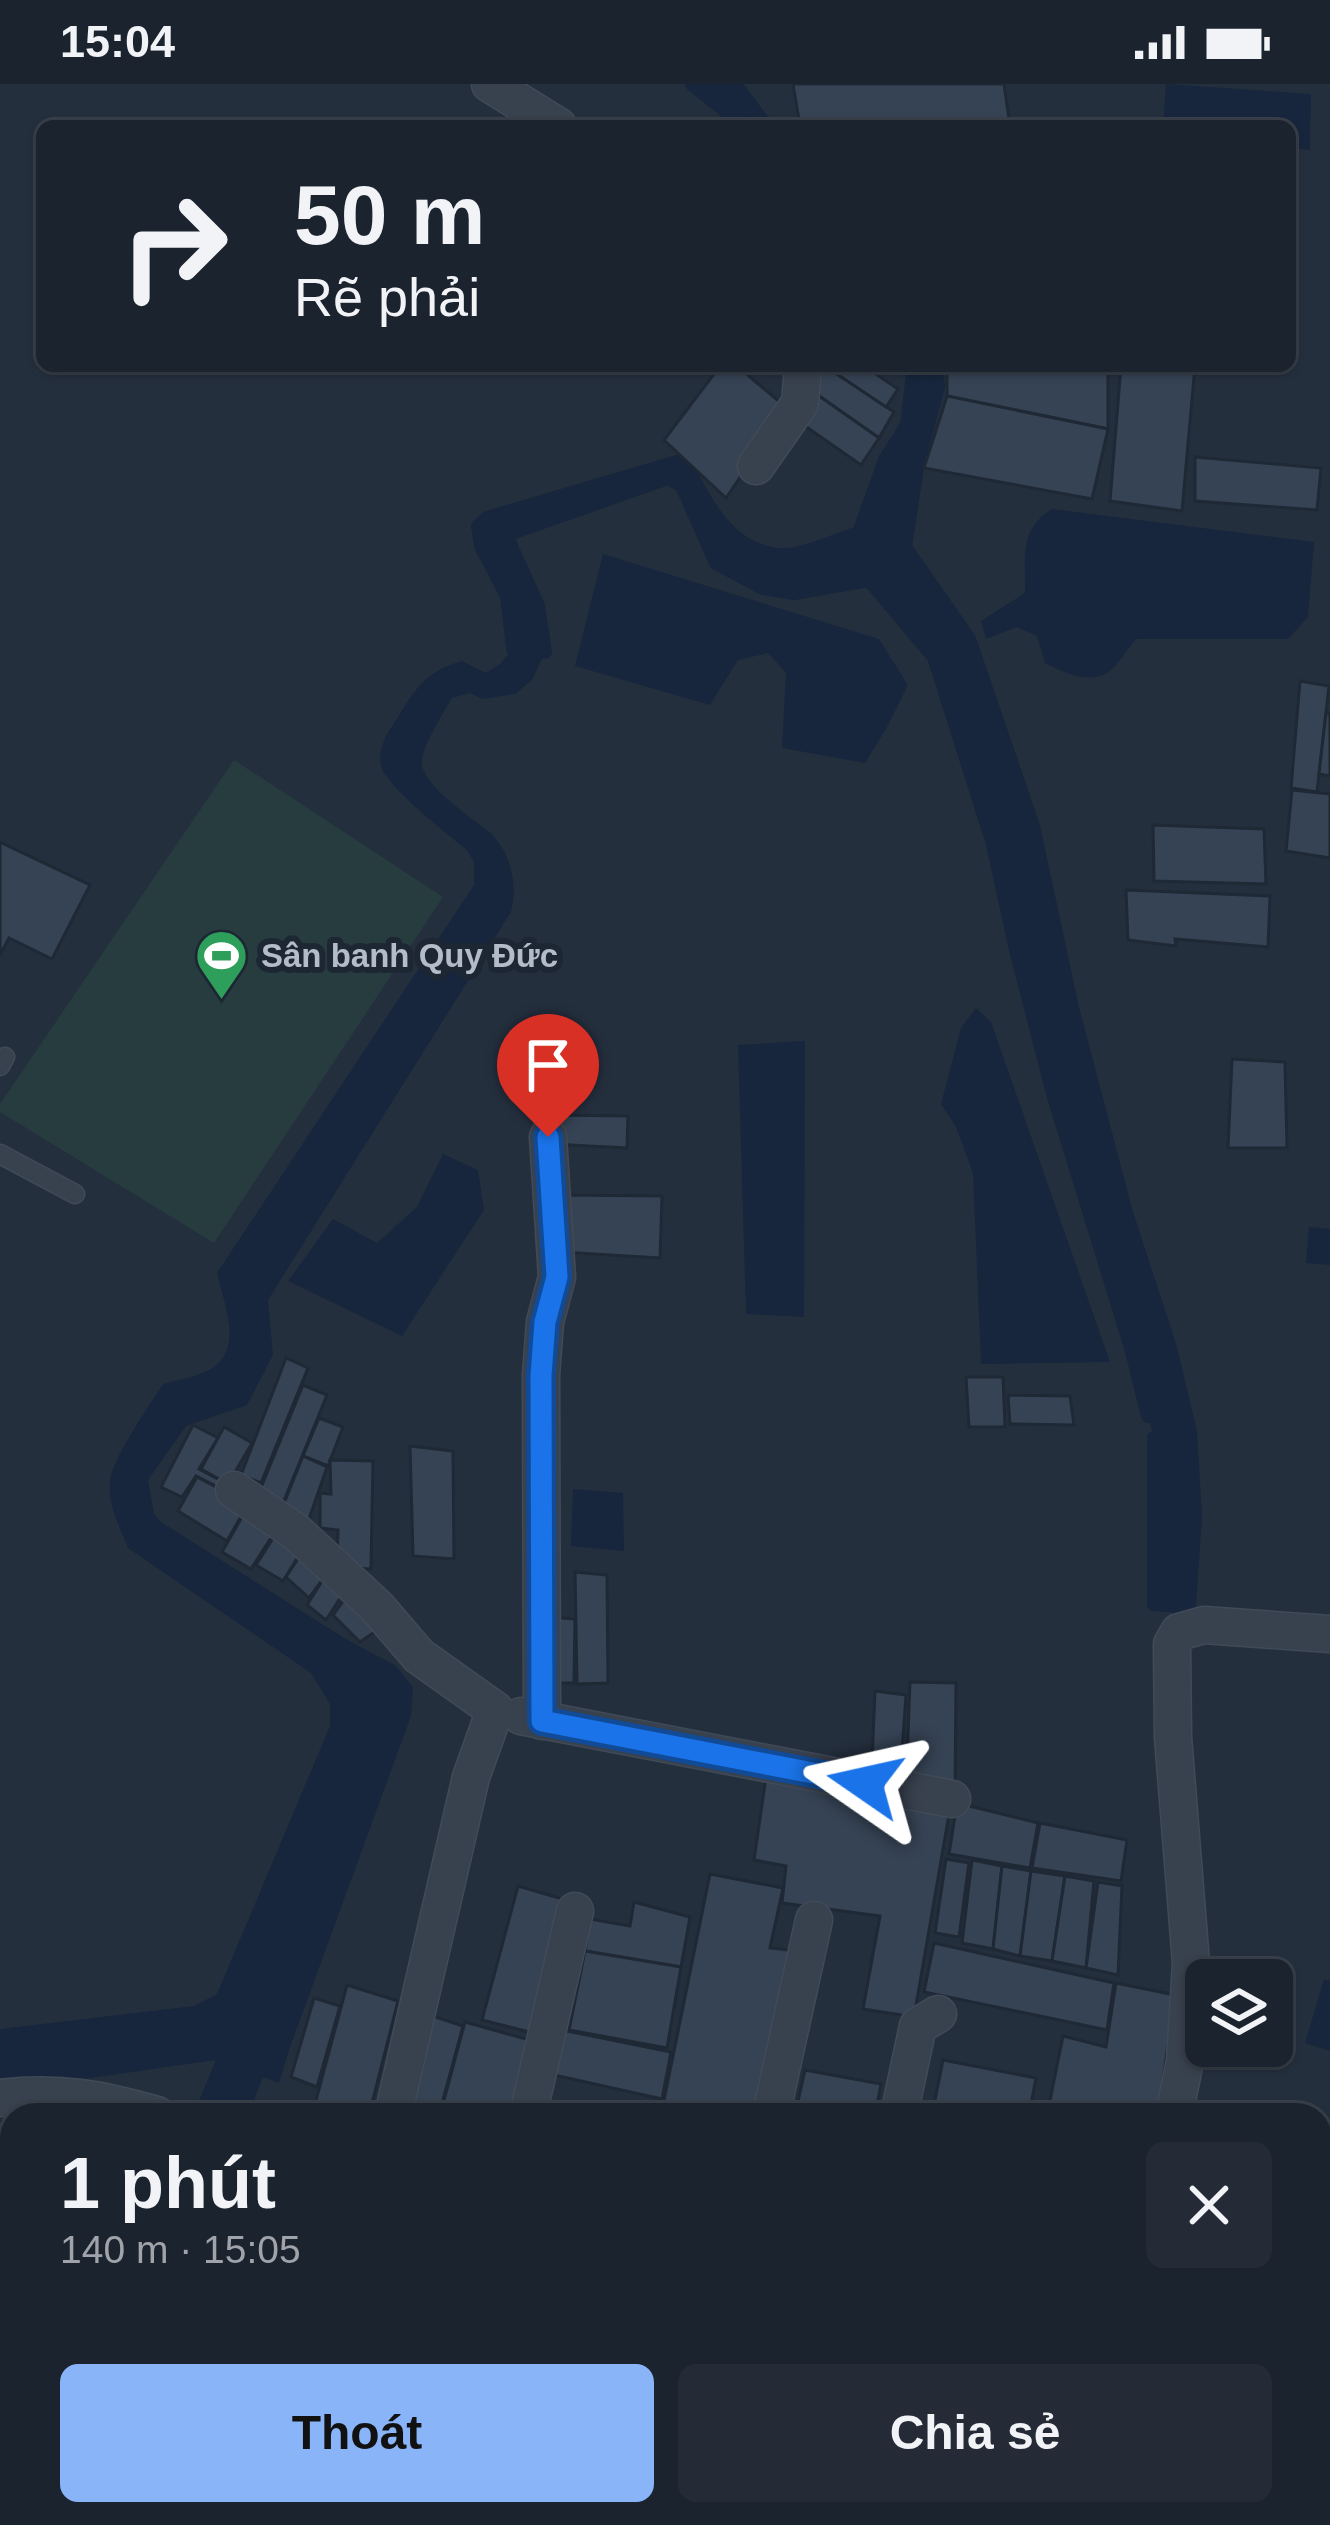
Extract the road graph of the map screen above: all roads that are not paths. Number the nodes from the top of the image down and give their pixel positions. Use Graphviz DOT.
graph roads {
  1 [pos="490,84"];
  2 [pos="548,120"];
  3 [pos="803,372"];
  4 [pos="756,466"];
  5 [pos="548,1137"];
  6 [pos="0,1154"];
  7 [pos="75,1194"];
  8 [pos="234,1490"];
  9 [pos="1330,1634"];
  10 [pos="495,1710"];
  11 [pos="542,1721"];
  12 [pos="952,1799"];
  13 [pos="575,1911"];
  14 [pos="814,1919"];
  15 [pos="938,2014"];
  16 [pos="0,2098"];
  17 [pos="116,2103"];
  18 [pos="396,2103"];
  19 [pos="531,2103"];
  20 [pos="773,2103"];
  21 [pos="902,2103"];
  22 [pos="1176,2103"];
  1 -- 2 [label="street"];
  3 -- 4 [label="street"];
  5 -- 11 [label="street"];
  6 -- 7 [label="lane"];
  8 -- 10 [label="street"];
  9 -- 22 [label="street"];
  10 -- 11 [label="street"];
  10 -- 18 [label="street"];
  11 -- 12 [label="street"];
  13 -- 19 [label="street"];
  14 -- 20 [label="street"];
  15 -- 21 [label="street"];
  16 -- 17 [label="street"];
}
